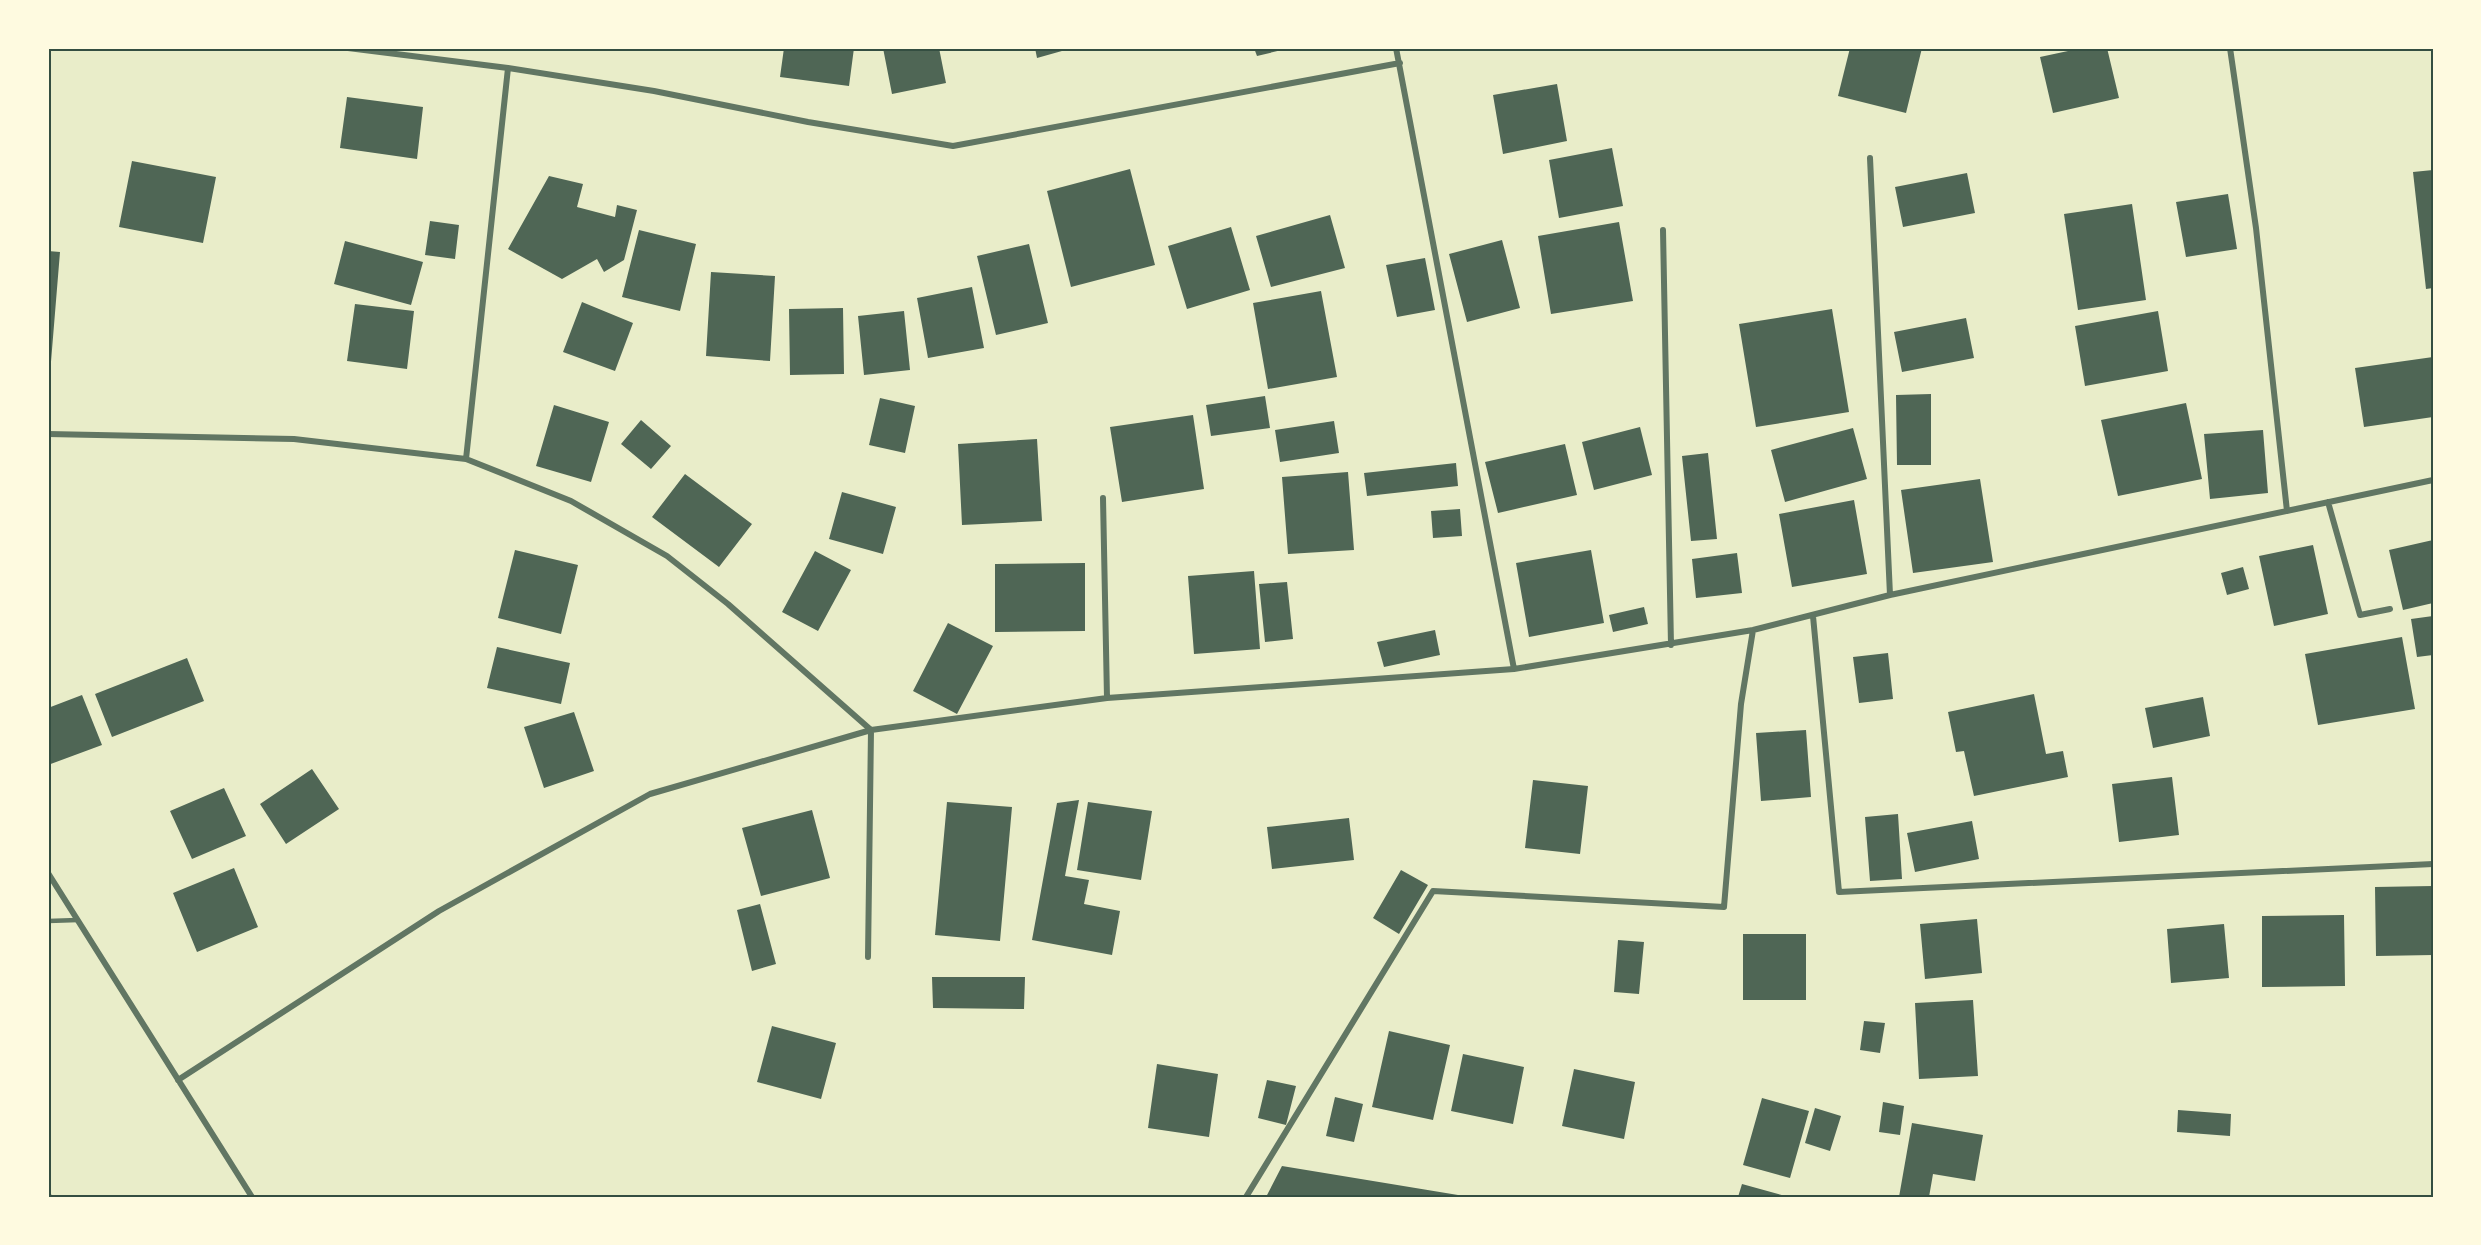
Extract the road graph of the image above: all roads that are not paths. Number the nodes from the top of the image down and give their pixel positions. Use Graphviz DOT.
graph roads {
  1 [pos="348,48"];
  2 [pos="1396,48"];
  3 [pos="2230,48"];
  4 [pos="1400,63"];
  5 [pos="508,68"];
  6 [pos="1870,158"];
  7 [pos="1662,230"];
  8 [pos="48,434"];
  9 [pos="466,459"];
  10 [pos="2433,480"];
  11 [pos="1103,498"];
  12 [pos="2328,502"];
  13 [pos="2287,511"];
  14 [pos="1890,595"];
  15 [pos="2390,609"];
  16 [pos="1813,616"];
  17 [pos="1753,630"];
  18 [pos="1671,645"];
  19 [pos="1514,669"];
  20 [pos="1107,698"];
  21 [pos="871,730"];
  22 [pos="2433,864"];
  23 [pos="48,873"];
  24 [pos="78,920"];
  25 [pos="48,921"];
  26 [pos="868,957"];
  27 [pos="178,1080"];
  28 [pos="48,1193"];
  29 [pos="50,1197"];
  30 [pos="252,1197"];
  31 [pos="1246,1197"];
  1 -- 5 [label="street"];
  2 -- 4 [label="street"];
  3 -- 13 [label="street"];
  4 -- 5 [label="street"];
  4 -- 19 [label="street"];
  5 -- 9 [label="street"];
  6 -- 14 [label="street"];
  7 -- 18 [label="street"];
  8 -- 9 [label="street"];
  9 -- 21 [label="street"];
  10 -- 12 [label="street"];
  11 -- 20 [label="street"];
  12 -- 13 [label="street"];
  12 -- 15 [label="street"];
  13 -- 14 [label="street"];
  14 -- 16 [label="street"];
  16 -- 17 [label="street"];
  16 -- 22 [label="street"];
  17 -- 18 [label="street"];
  17 -- 31 [label="street"];
  18 -- 19 [label="street"];
  19 -- 20 [label="street"];
  20 -- 21 [label="street"];
  21 -- 26 [label="street"];
  21 -- 27 [label="street"];
  23 -- 24 [label="street"];
  24 -- 25 [label="lane"];
  24 -- 27 [label="street"];
  27 -- 30 [label="street"];
  28 -- 29 [label="lane"];
}
